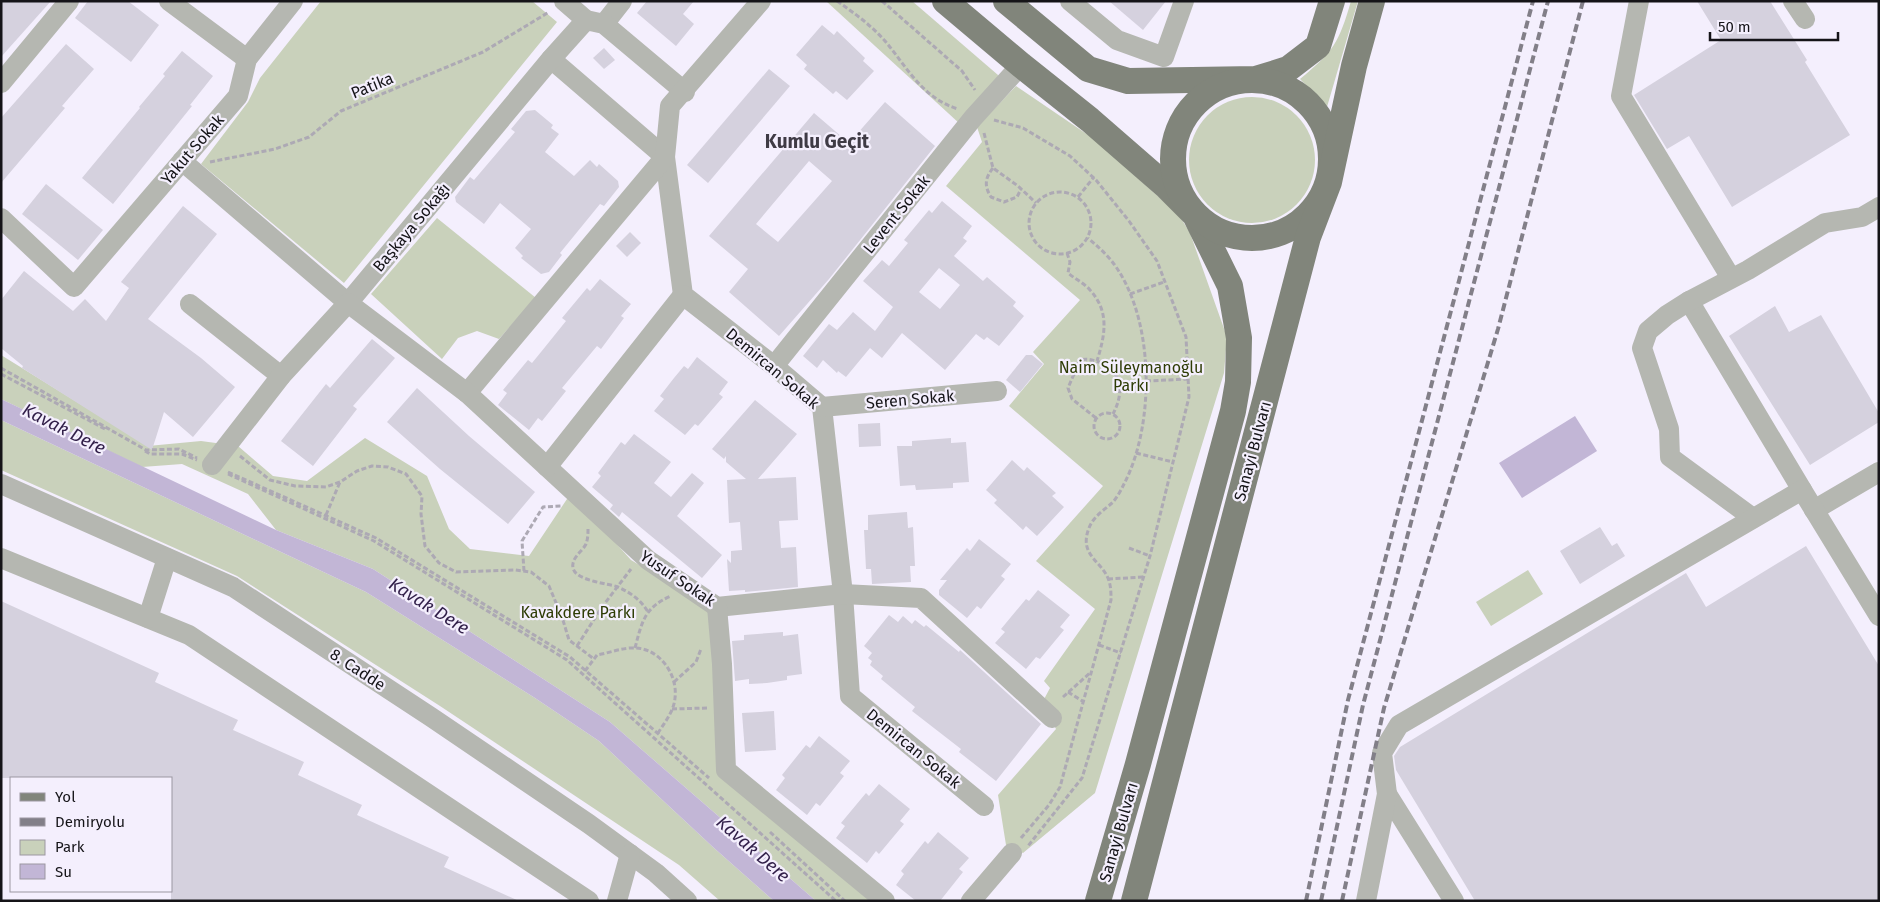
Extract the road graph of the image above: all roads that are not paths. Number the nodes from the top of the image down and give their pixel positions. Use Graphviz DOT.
graph roads {
  1 [pos="69,1"];
  2 [pos="169,1"];
  3 [pos="293,1"];
  4 [pos="622,1"];
  5 [pos="761,1"];
  6 [pos="944,1"];
  7 [pos="1006,1"];
  8 [pos="1070,1"];
  9 [pos="1184,1"];
  10 [pos="1332,1"];
  11 [pos="1372,1"];
  12 [pos="1639,1"];
  13 [pos="1793,1"];
  14 [pos="557,7"];
  15 [pos="1805,19"];
  16 [pos="595,22"];
  17 [pos="247,59"];
  18 [pos="551,59"];
  19 [pos="1021,65"];
  20 [pos="1256,79"];
  21 [pos="1,83"];
  22 [pos="684,92"];
  23 [pos="665,157"];
  24 [pos="182,161"];
  25 [pos="1329,182"];
  26 [pos="1879,207"];
  27 [pos="1195,215"];
  28 [pos="1,218"];
  29 [pos="1732,278"];
  30 [pos="683,295"];
  31 [pos="1689,301"];
  32 [pos="348,303"];
  33 [pos="190,304"];
  34 [pos="774,366"];
  35 [pos="281,376"];
  36 [pos="997,390"];
  37 [pos="467,393"];
  38 [pos="822,407"];
  39 [pos="212,467"];
  40 [pos="547,467"];
  41 [pos="1879,472"];
  42 [pos="1,484"];
  43 [pos="1802,490"];
  44 [pos="1814,510"];
  45 [pos="1753,518"];
  46 [pos="1,558"];
  47 [pos="167,558"];
  48 [pos="843,594"];
  49 [pos="717,607"];
  50 [pos="1879,616"];
  51 [pos="148,618"];
  52 [pos="1052,718"];
  53 [pos="1388,794"];
  54 [pos="984,806"];
  55 [pos="1012,853"];
  56 [pos="630,854"];
  57 [pos="588,901"];
  58 [pos="617,901"];
  59 [pos="687,901"];
  60 [pos="885,901"];
  61 [pos="971,901"];
  62 [pos="1098,901"];
  63 [pos="1134,901"];
  64 [pos="1366,901"];
  65 [pos="1454,901"];
  1 -- 21 [label="street"];
  2 -- 17 [label="street"];
  3 -- 17 [label="street, Yakut Sokak"];
  4 -- 16 [label="street, Başkaya Sokağı"];
  5 -- 22 [label="street"];
  6 -- 19 [label="main road"];
  7 -- 20 [label="main road"];
  8 -- 9 [label="street"];
  10 -- 20 [label="main road"];
  11 -- 25 [label="main road, Sanayi Bulvarı"];
  12 -- 29 [label="street"];
  13 -- 15 [label="street"];
  14 -- 16 [label="street"];
  16 -- 18 [label="street, Başkaya Sokağı"];
  16 -- 22 [label="street"];
  17 -- 24 [label="street, Yakut Sokak"];
  18 -- 23 [label="street"];
  18 -- 32 [label="street, Başkaya Sokağı"];
  19 -- 27 [label="main road"];
  19 -- 34 [label="street, Levent Sokak"];
  20 -- 25 [label="main road"];
  20 -- 27 [label="main road"];
  22 -- 23 [label="street"];
  23 -- 30 [label="street"];
  23 -- 37 [label="street"];
  24 -- 28 [label="street, Yakut Sokak"];
  24 -- 32 [label="street"];
  25 -- 27 [label="main road"];
  25 -- 63 [label="main road, Sanayi Bulvarı"];
  26 -- 29 [label="street"];
  27 -- 62 [label="main road, Sanayi Bulvarı"];
  29 -- 31 [label="street"];
  30 -- 34 [label="street, Demircan Sokak"];
  30 -- 40 [label="street"];
  31 -- 43 [label="street"];
  31 -- 45 [label="street"];
  32 -- 35 [label="street, Başkaya Sokağı"];
  32 -- 37 [label="street, Yusuf Sokak"];
  33 -- 35 [label="street"];
  34 -- 38 [label="street, Demircan Sokak"];
  35 -- 39 [label="street, Başkaya Sokağı"];
  36 -- 38 [label="street, Seren Sokak"];
  37 -- 40 [label="street, Yusuf Sokak"];
  38 -- 48 [label="street, Demircan Sokak"];
  40 -- 49 [label="street, Yusuf Sokak"];
  41 -- 44 [label="street"];
  42 -- 47 [label="street, 8. Cadde"];
  43 -- 44 [label="street"];
  43 -- 45 [label="street"];
  44 -- 50 [label="street"];
  45 -- 53 [label="street"];
  46 -- 51 [label="street"];
  47 -- 51 [label="street"];
  47 -- 56 [label="street, 8. Cadde"];
  48 -- 49 [label="street, Yusuf Sokak"];
  48 -- 52 [label="street, Yusuf Sokak"];
  48 -- 54 [label="street, Demircan Sokak"];
  49 -- 60 [label="street"];
  51 -- 57 [label="street"];
  53 -- 64 [label="street"];
  53 -- 65 [label="street"];
  55 -- 61 [label="street"];
  56 -- 58 [label="street"];
  56 -- 59 [label="street, 8. Cadde"];
}
